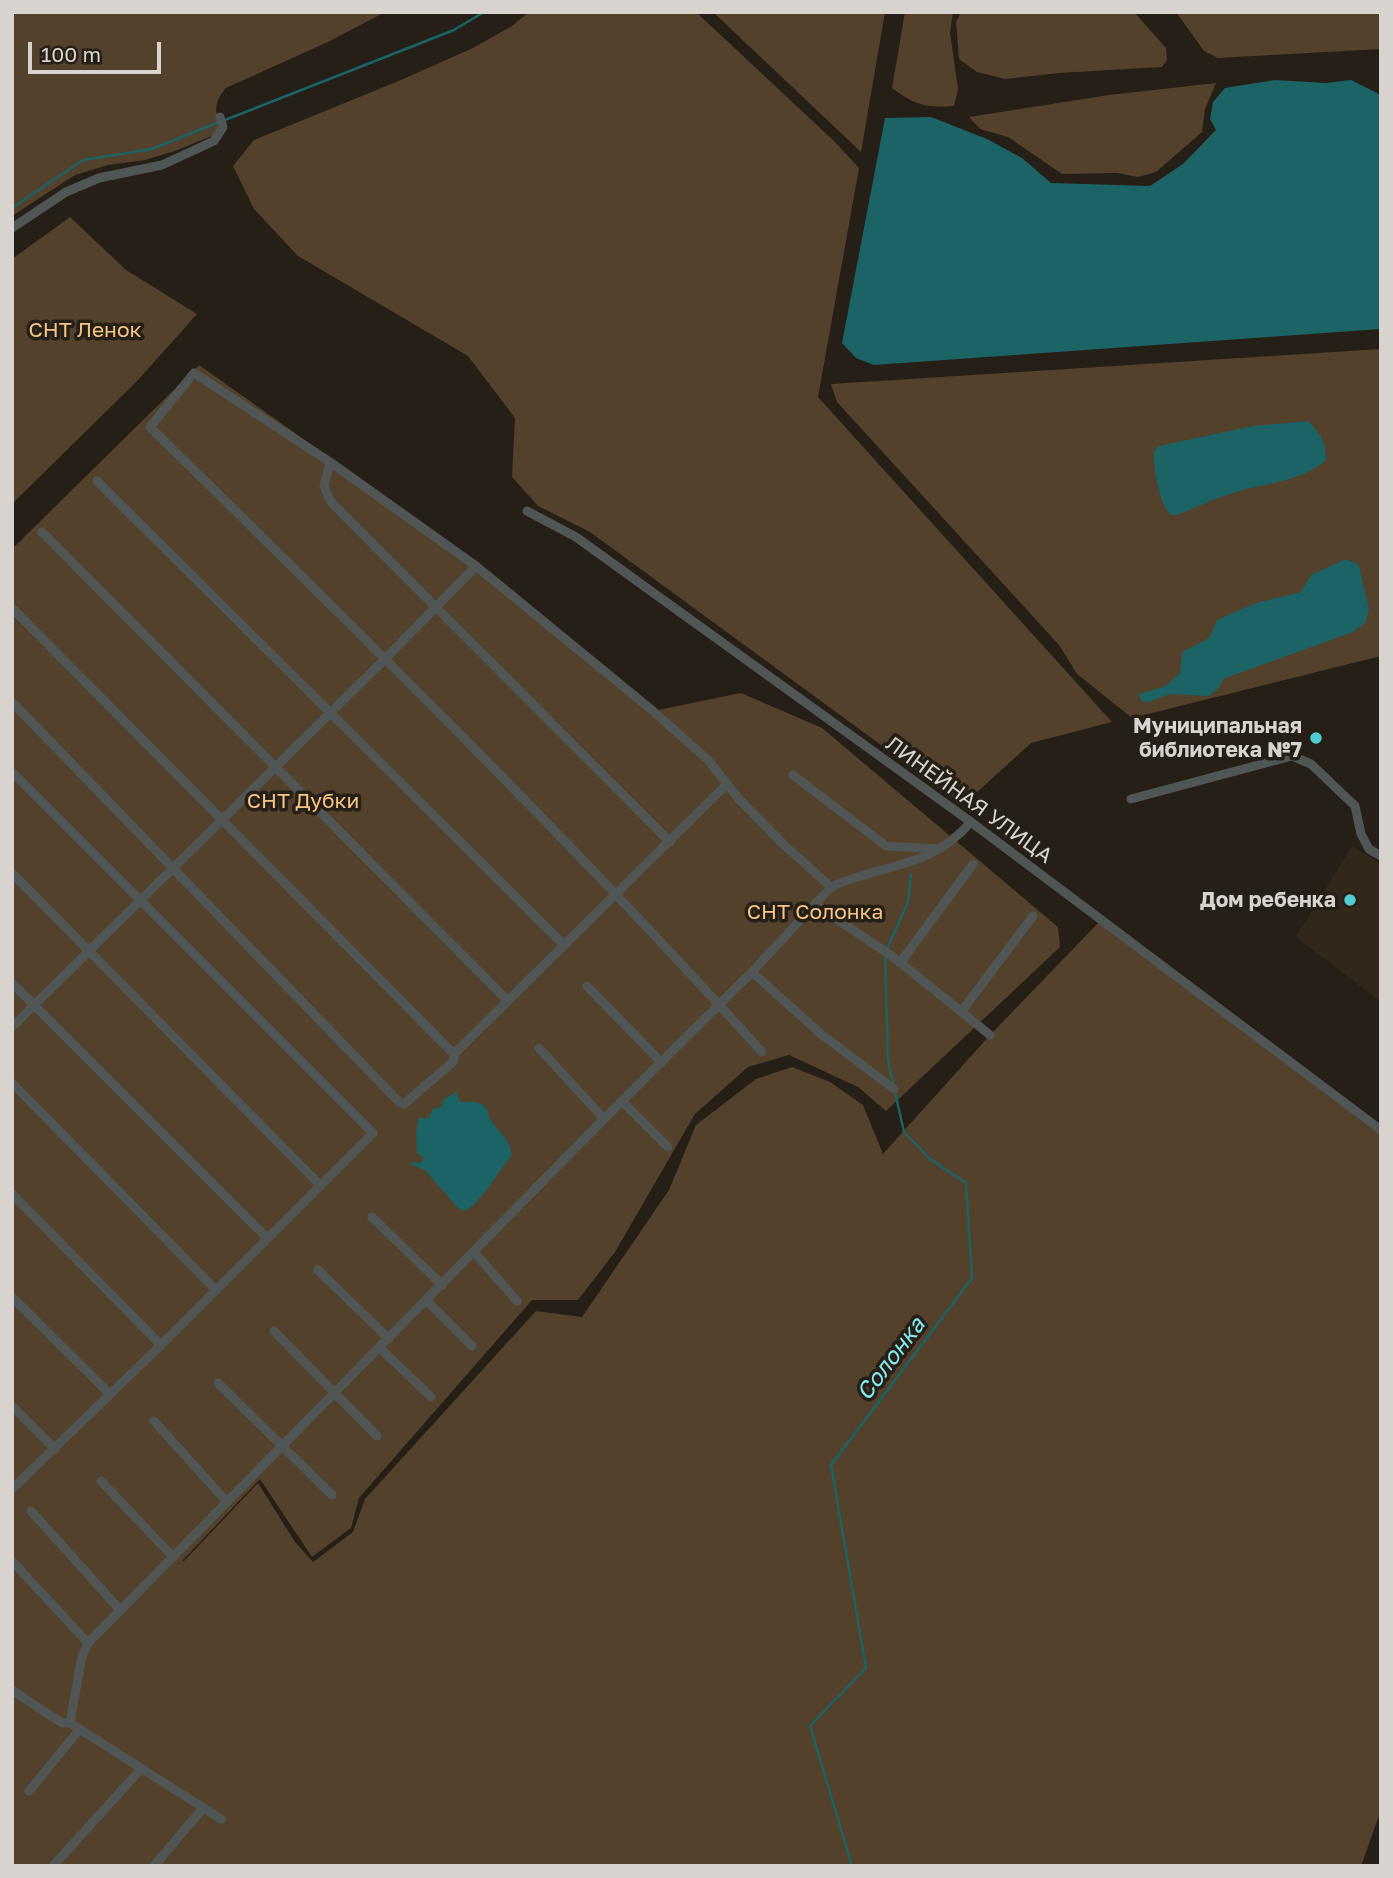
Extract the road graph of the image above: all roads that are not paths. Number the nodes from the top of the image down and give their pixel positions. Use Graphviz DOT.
graph roads {
  1 [pos="221,122"];
  2 [pos="12,228"];
  3 [pos="330,462"];
  4 [pos="97,481"];
  5 [pos="527,511"];
  6 [pos="42,532"];
  7 [pos="476,566"];
  8 [pos="436,607"];
  9 [pos="12,608"];
  10 [pos="386,658"];
  11 [pos="12,702"];
  12 [pos="330,713"];
  13 [pos="275,766"];
  14 [pos="12,772"];
  15 [pos="793,775"];
  16 [pos="727,784"];
  17 [pos="1131,799"];
  18 [pos="222,819"];
  19 [pos="971,822"];
  20 [pos="670,842"];
  21 [pos="941,849"];
  22 [pos="1381,856"];
  23 [pos="973,864"];
  24 [pos="173,868"];
  25 [pos="12,873"];
  26 [pos="831,887"];
  27 [pos="616,896"];
  28 [pos="142,900"];
  29 [pos="816,905"];
  30 [pos="1033,916"];
  31 [pos="564,945"];
  32 [pos="89,950"];
  33 [pos="900,963"];
  34 [pos="752,972"];
  35 [pos="12,983"];
  36 [pos="587,986"];
  37 [pos="508,1001"];
  38 [pos="34,1004"];
  39 [pos="719,1004"];
  40 [pos="961,1012"];
  41 [pos="12,1027"];
  42 [pos="990,1035"];
  43 [pos="538,1048"];
  44 [pos="762,1052"];
  45 [pos="454,1054"];
  46 [pos="662,1063"];
  47 [pos="12,1083"];
  48 [pos="894,1089"];
  49 [pos="623,1101"];
  50 [pos="604,1119"];
  51 [pos="1381,1130"];
  52 [pos="668,1147"];
  53 [pos="319,1184"];
  54 [pos="12,1194"];
  55 [pos="372,1216"];
  56 [pos="267,1238"];
  57 [pos="474,1252"];
  58 [pos="318,1270"];
  59 [pos="442,1285"];
  60 [pos="214,1288"];
  61 [pos="12,1297"];
  62 [pos="427,1301"];
  63 [pos="517,1301"];
  64 [pos="274,1331"];
  65 [pos="389,1339"];
  66 [pos="161,1345"];
  67 [pos="472,1346"];
  68 [pos="380,1348"];
  69 [pos="219,1384"];
  70 [pos="336,1393"];
  71 [pos="110,1394"];
  72 [pos="431,1398"];
  73 [pos="12,1406"];
  74 [pos="155,1421"];
  75 [pos="377,1436"];
  76 [pos="282,1448"];
  77 [pos="55,1449"];
  78 [pos="101,1481"];
  79 [pos="12,1489"];
  80 [pos="332,1495"];
  81 [pos="227,1502"];
  82 [pos="32,1511"];
  83 [pos="172,1556"];
  84 [pos="12,1561"];
  85 [pos="120,1610"];
  86 [pos="88,1643"];
  87 [pos="12,1690"];
  88 [pos="70,1723"];
  89 [pos="79,1730"];
  90 [pos="141,1769"];
  91 [pos="29,1791"];
  92 [pos="203,1808"];
  93 [pos="220,1819"];
  94 [pos="53,1866"];
  95 [pos="154,1866"];
  1 -- 2 [label="street"];
  3 -- 7 [label="street"];
  3 -- 8 [label="street"];
  3 -- 10 [label="street"];
  4 -- 12 [label="street"];
  5 -- 19 [label="street, ЛИНЕЙНАЯ УЛИЦА"];
  6 -- 13 [label="street"];
  7 -- 8 [label="street"];
  7 -- 16 [label="street"];
  8 -- 10 [label="street"];
  8 -- 20 [label="street"];
  9 -- 18 [label="street"];
  10 -- 12 [label="street"];
  10 -- 27 [label="street"];
  11 -- 24 [label="street"];
  12 -- 13 [label="street"];
  12 -- 31 [label="street"];
  13 -- 18 [label="street"];
  13 -- 37 [label="street"];
  14 -- 28 [label="street"];
  15 -- 21 [label="street"];
  16 -- 20 [label="street"];
  16 -- 26 [label="street"];
  17 -- 22 [label="street"];
  18 -- 24 [label="street"];
  18 -- 45 [label="street"];
  19 -- 21 [label="street"];
  19 -- 51 [label="street, ЛИНЕЙНАЯ УЛИЦА"];
  20 -- 27 [label="street"];
  21 -- 26 [label="street"];
  23 -- 33 [label="street"];
  24 -- 28 [label="street"];
  24 -- 45 [label="street"];
  25 -- 32 [label="street"];
  26 -- 29 [label="street"];
  27 -- 31 [label="street"];
  27 -- 39 [label="street"];
  28 -- 32 [label="street"];
  28 -- 53 [label="street"];
  29 -- 33 [label="street"];
  29 -- 34 [label="street"];
  30 -- 40 [label="street"];
  31 -- 37 [label="street"];
  32 -- 38 [label="street"];
  32 -- 53 [label="street"];
  33 -- 40 [label="street"];
  34 -- 39 [label="street"];
  34 -- 48 [label="street"];
  35 -- 38 [label="street"];
  36 -- 46 [label="street"];
  37 -- 45 [label="street"];
  38 -- 41 [label="street"];
  38 -- 56 [label="street"];
  39 -- 44 [label="street"];
  39 -- 46 [label="street"];
  40 -- 42 [label="street"];
  43 -- 50 [label="street"];
  46 -- 49 [label="street"];
  47 -- 60 [label="street"];
  49 -- 50 [label="street"];
  49 -- 52 [label="street"];
  50 -- 57 [label="street"];
  53 -- 56 [label="street"];
  54 -- 66 [label="street"];
  55 -- 59 [label="street"];
  56 -- 66 [label="street"];
  57 -- 59 [label="street"];
  57 -- 63 [label="street"];
  58 -- 65 [label="street"];
  59 -- 62 [label="street"];
  61 -- 71 [label="street"];
  62 -- 65 [label="street"];
  62 -- 67 [label="street"];
  64 -- 70 [label="street"];
  65 -- 68 [label="street"];
  66 -- 71 [label="street"];
  68 -- 70 [label="street"];
  68 -- 72 [label="street"];
  69 -- 76 [label="street"];
  70 -- 75 [label="street"];
  70 -- 76 [label="street"];
  71 -- 77 [label="street"];
  73 -- 77 [label="street"];
  74 -- 81 [label="street"];
  76 -- 80 [label="street"];
  76 -- 81 [label="street"];
  77 -- 79 [label="street"];
  78 -- 83 [label="street"];
  81 -- 83 [label="street"];
  82 -- 85 [label="street"];
  83 -- 85 [label="street"];
  84 -- 86 [label="street"];
  85 -- 86 [label="street"];
  86 -- 88 [label="street"];
  87 -- 88 [label="street"];
  88 -- 89 [label="street"];
  89 -- 90 [label="street"];
  89 -- 91 [label="street"];
  90 -- 92 [label="street"];
  90 -- 94 [label="street"];
  92 -- 93 [label="street"];
  92 -- 95 [label="street"];
}
